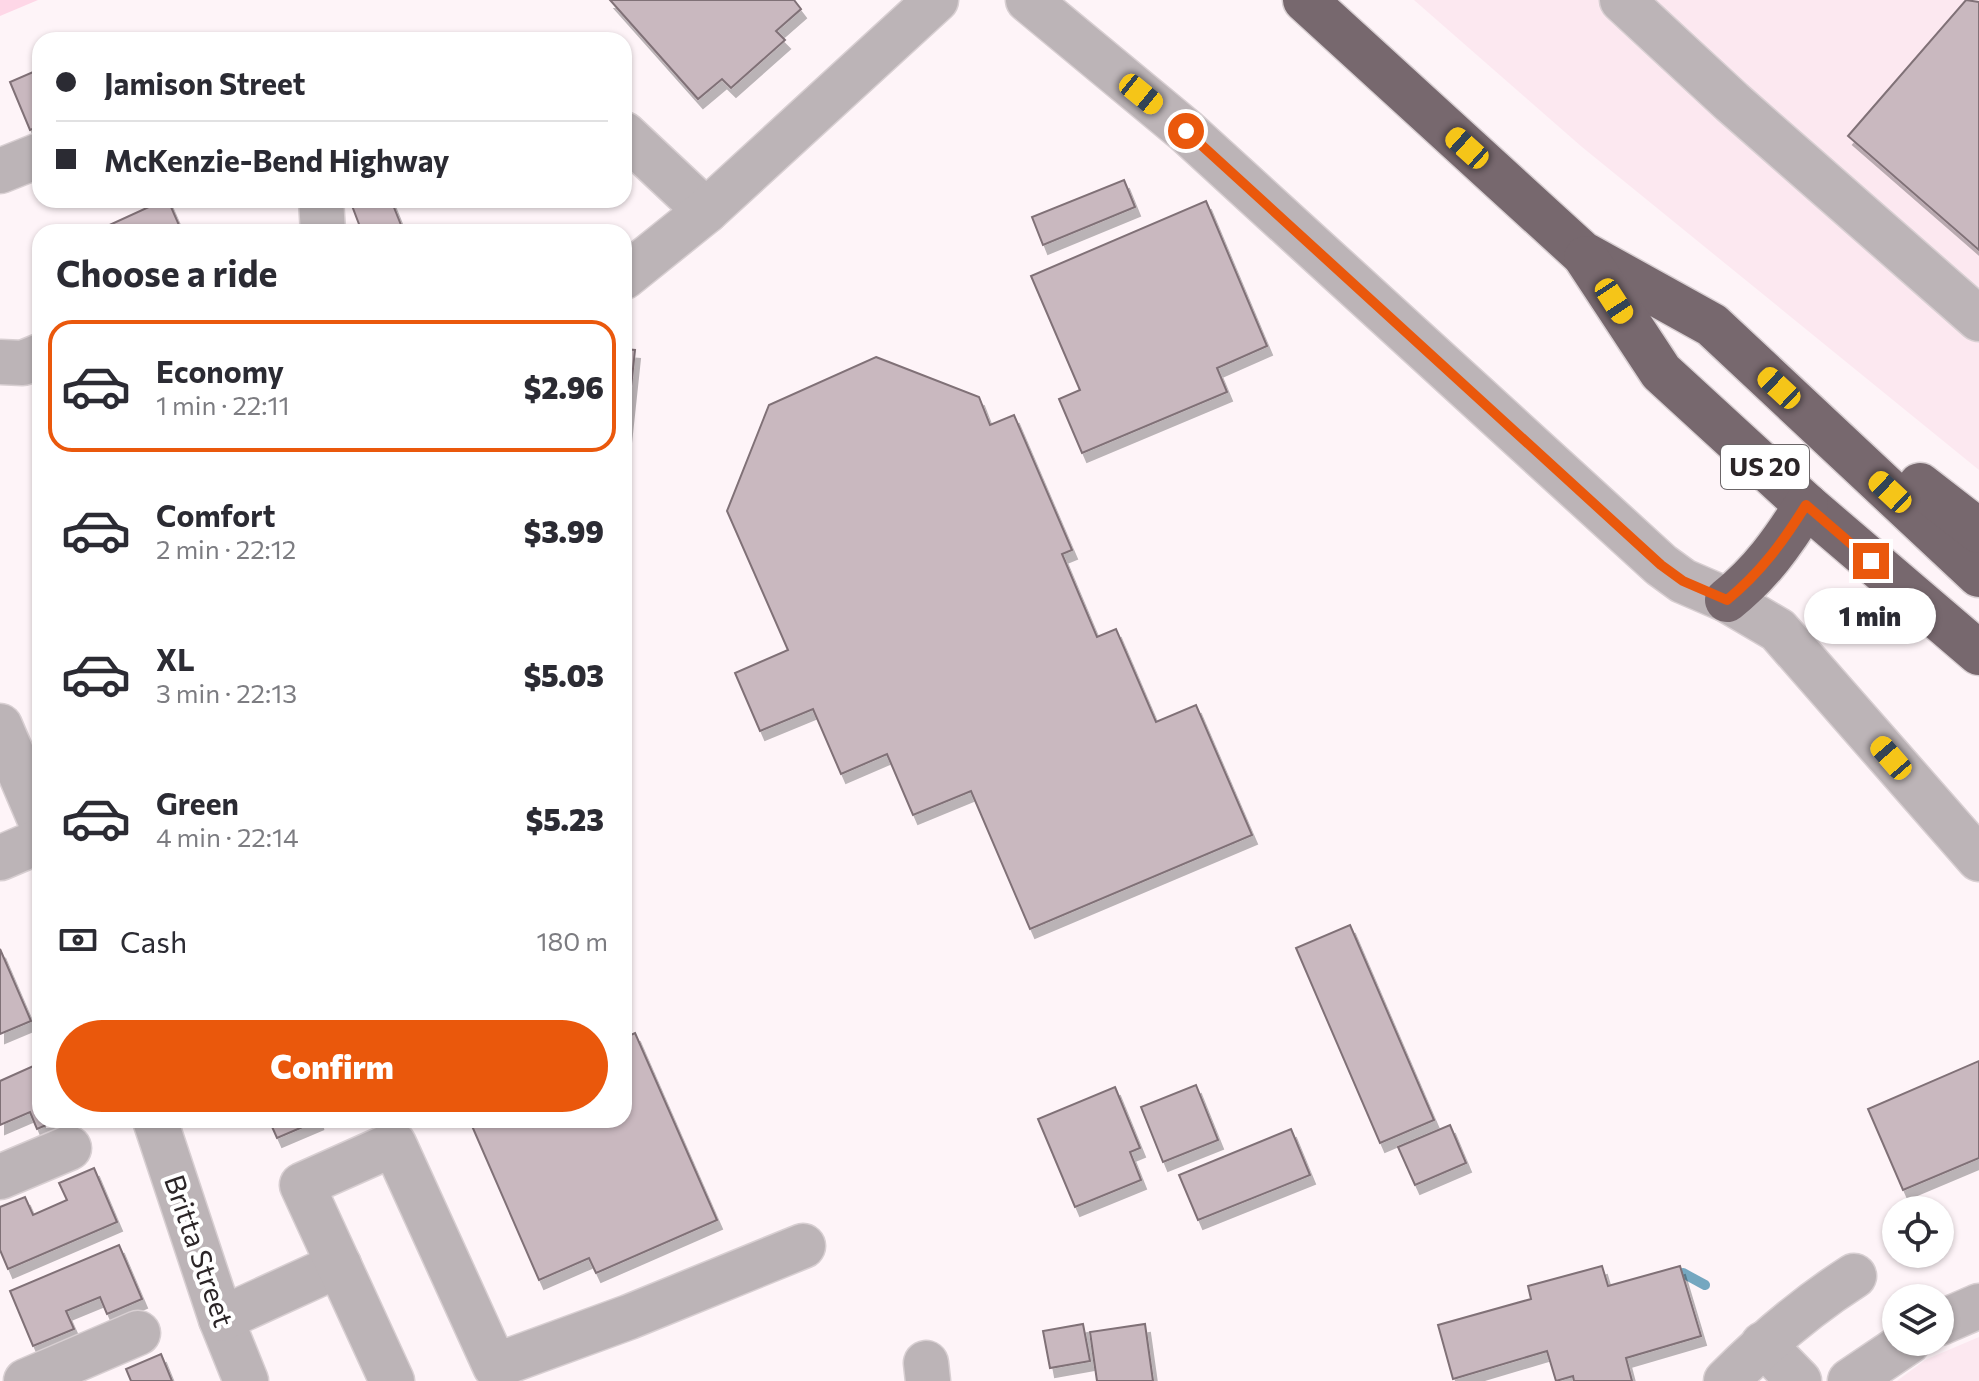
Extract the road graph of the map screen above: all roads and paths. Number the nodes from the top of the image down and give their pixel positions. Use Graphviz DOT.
graph roads {
  1 [pos="936,0"];
  2 [pos="1028,0"];
  3 [pos="1305,0"];
  4 [pos="1622,0"];
  5 [pos="632,142"];
  6 [pos="32,158"];
  7 [pos="0,171"];
  8 [pos="706,211"];
  9 [pos="1582,253"];
  10 [pos="632,271"];
  11 [pos="1979,319"];
  12 [pos="1712,325"];
  13 [pos="32,359"];
  14 [pos="0,362"];
  15 [pos="1806,505"];
  16 [pos="1979,531"];
  17 [pos="1979,575"];
  18 [pos="1727,600"];
  19 [pos="1979,653"];
  20 [pos="0,726"];
  21 [pos="32,801"];
  22 [pos="32,844"];
  23 [pos="0,858"];
  24 [pos="1979,859"];
  25 [pos="158,1128"];
  26 [pos="69,1148"];
  27 [pos="0,1177"];
  28 [pos="803,1246"];
  29 [pos="339,1265"];
  30 [pos="1854,1276"];
  31 [pos="1979,1306"];
  32 [pos="1954,1317"];
  33 [pos="221,1319"];
  34 [pos="138,1333"];
  35 [pos="1763,1344"];
  36 [pos="1887,1356"];
  37 [pos="480,1374"];
  38 [pos="26,1381"];
  39 [pos="246,1381"];
  40 [pos="392,1381"];
  41 [pos="1726,1381"];
  42 [pos="1799,1381"];
  43 [pos="1850,1381"];
  1 -- 8 [label="street"];
  2 -- 18 [label="street"];
  3 -- 9 [label="highway, US 20"];
  4 -- 11 [label="street"];
  5 -- 8 [label="street"];
  6 -- 7 [label="street"];
  8 -- 10 [label="street"];
  9 -- 12 [label="highway, US 20"];
  9 -- 15 [label="highway, US 20"];
  12 -- 16 [label="highway"];
  12 -- 17 [label="highway, US 20"];
  13 -- 14 [label="street"];
  15 -- 18 [label="highway"];
  15 -- 19 [label="highway, US 20"];
  18 -- 24 [label="street"];
  20 -- 21 [label="street"];
  22 -- 23 [label="street"];
  25 -- 33 [label="street, Britta Street"];
  26 -- 27 [label="street"];
  28 -- 37 [label="street"];
  29 -- 33 [label="street"];
  29 -- 37 [label="street"];
  29 -- 40 [label="street"];
  30 -- 35 [label="street"];
  31 -- 32 [label="street"];
  33 -- 39 [label="street, Britta Street"];
  34 -- 38 [label="street"];
  35 -- 41 [label="street"];
  35 -- 42 [label="street"];
  36 -- 43 [label="street"];
}
